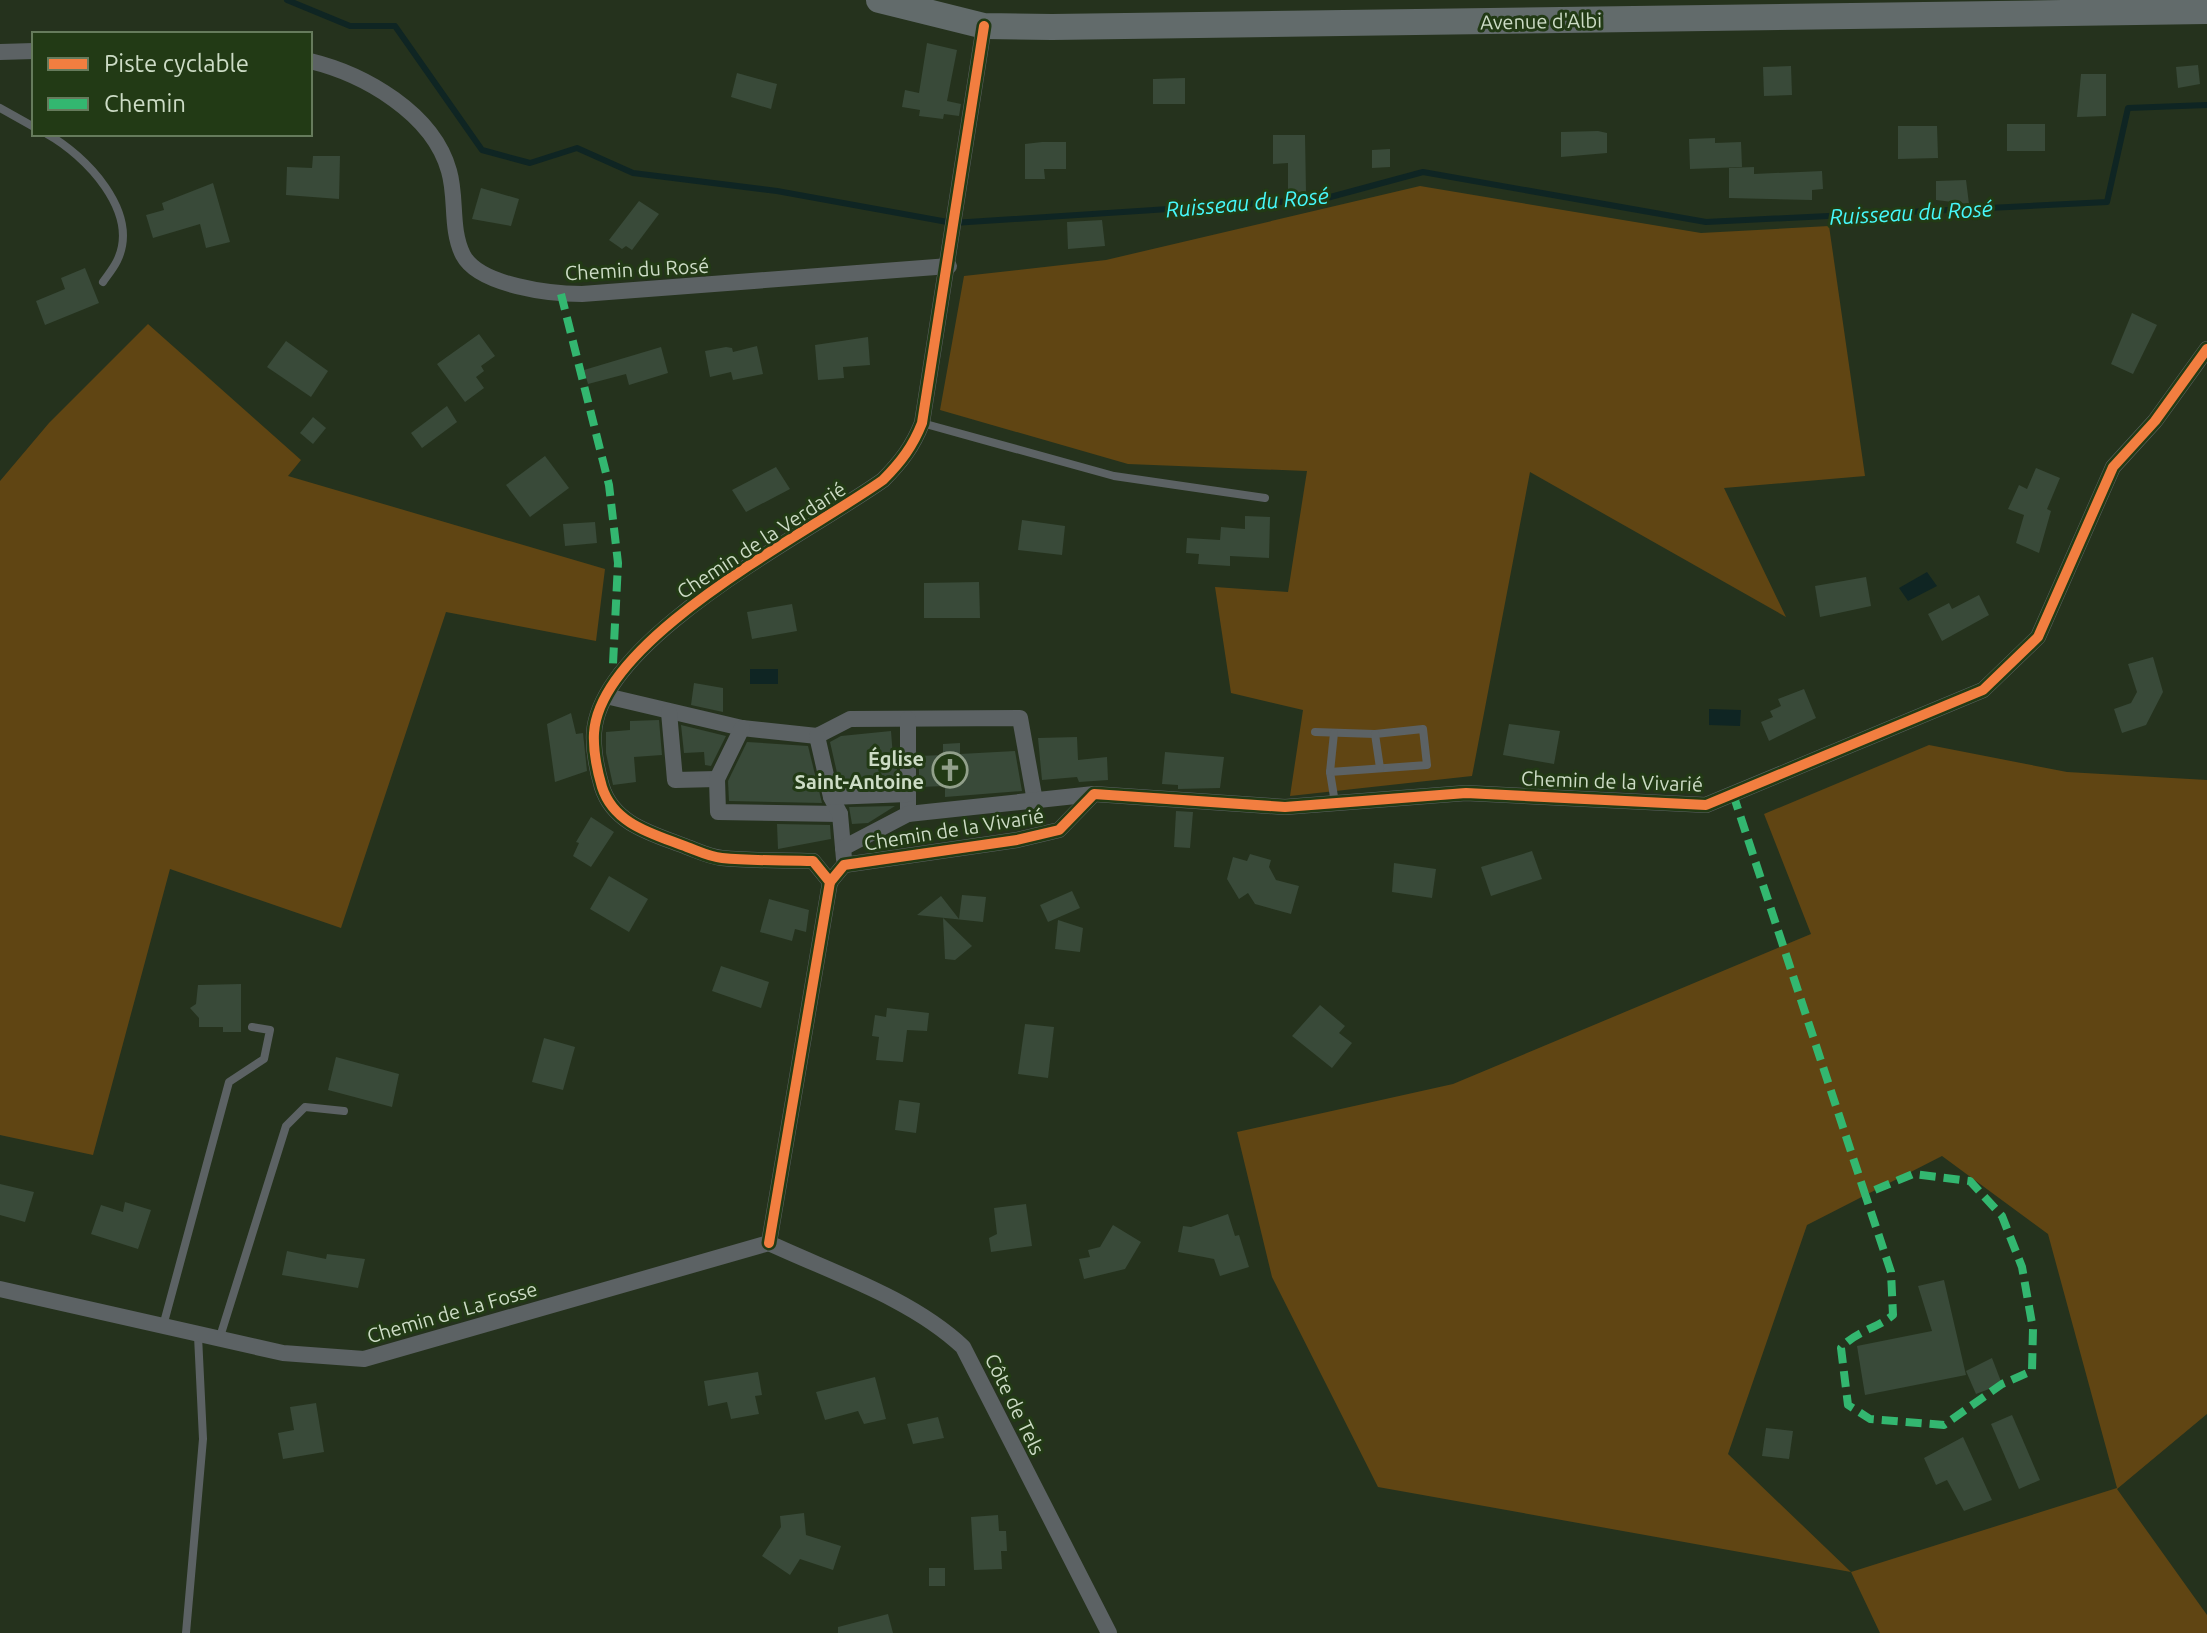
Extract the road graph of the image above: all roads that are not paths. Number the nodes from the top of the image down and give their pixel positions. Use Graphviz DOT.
graph roads {
  1 [pos="879,0"];
  2 [pos="911,4"];
  3 [pos="2207,11"];
  4 [pos="984,26"];
  5 [pos="32,51"];
  6 [pos="0,52"];
  7 [pos="312,62"];
  8 [pos="0,108"];
  9 [pos="32,126"];
  10 [pos="50,136"];
  11 [pos="949,266"];
  12 [pos="103,282"];
  13 [pos="2207,349"];
  14 [pos="922,423"];
  15 [pos="1265,498"];
  16 [pos="606,696"];
  17 [pos="669,712"];
  18 [pos="908,719"];
  19 [pos="742,728"];
  20 [pos="1315,732"];
  21 [pos="1334,733"];
  22 [pos="1375,734"];
  23 [pos="817,736"];
  24 [pos="1380,768"];
  25 [pos="1330,772"];
  26 [pos="717,779"];
  27 [pos="908,794"];
  28 [pos="1094,794"];
  29 [pos="831,797"];
  30 [pos="1035,801"];
  31 [pos="1335,803"];
  32 [pos="840,814"];
  33 [pos="908,814"];
  34 [pos="843,857"];
  35 [pos="830,882"];
  36 [pos="252,1027"];
  37 [pos="344,1111"];
  38 [pos="769,1243"];
  39 [pos="0,1289"];
  40 [pos="163,1327"];
  41 [pos="198,1336"];
  42 [pos="218,1340"];
  43 [pos="186,1633"];
  44 [pos="1109,1633"];
  1 -- 2 [label="main road, Avenue d'Albi"];
  2 -- 4 [label="main road, Avenue d'Albi"];
  3 -- 4 [label="main road, Avenue d'Albi"];
  4 -- 11 [label="street, Chemin de la Verdarié"];
  5 -- 6 [label="street"];
  7 -- 11 [label="street, Chemin du Rosé"];
  8 -- 9 [label="lane"];
  10 -- 12 [label="lane"];
  11 -- 14 [label="street, Chemin de la Verdarié"];
  13 -- 31 [label="street, Chemin de la Vivarié"];
  14 -- 15 [label="lane"];
  14 -- 16 [label="street, Chemin de la Verdarié"];
  16 -- 17 [label="street"];
  16 -- 35 [label="street, Chemin de la Verdarié"];
  17 -- 19 [label="street"];
  17 -- 26 [label="street"];
  18 -- 23 [label="street"];
  18 -- 27 [label="street"];
  18 -- 30 [label="street"];
  19 -- 23 [label="street"];
  19 -- 26 [label="street"];
  20 -- 21 [label="lane"];
  21 -- 22 [label="lane"];
  21 -- 25 [label="lane"];
  22 -- 24 [label="lane"];
  22 -- 24 [label="lane"];
  23 -- 29 [label="street"];
  24 -- 25 [label="lane"];
  25 -- 31 [label="lane"];
  26 -- 32 [label="street"];
  27 -- 29 [label="street"];
  27 -- 33 [label="street"];
  28 -- 30 [label="street"];
  28 -- 31 [label="street, Chemin de la Vivarié"];
  28 -- 34 [label="street, Chemin de la Vivarié"];
  29 -- 32 [label="street"];
  30 -- 33 [label="street"];
  32 -- 34 [label="street"];
  33 -- 34 [label="street"];
  34 -- 35 [label="street, Chemin de la Vivarié"];
  35 -- 38 [label="street"];
  36 -- 40 [label="lane"];
  37 -- 42 [label="lane"];
  38 -- 42 [label="street, Chemin de La Fosse"];
  38 -- 44 [label="street, Côte de Tels"];
  39 -- 40 [label="street, Chemin de La Fosse"];
  40 -- 41 [label="street, Chemin de La Fosse"];
  41 -- 42 [label="street, Chemin de La Fosse"];
  41 -- 43 [label="lane"];
}
